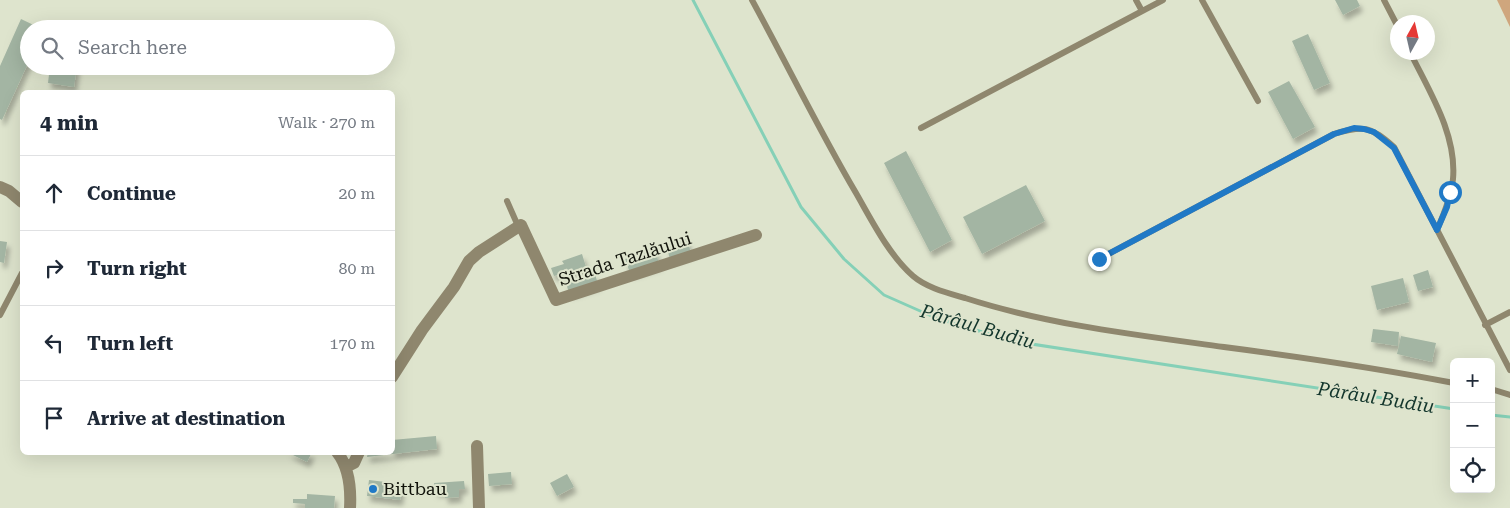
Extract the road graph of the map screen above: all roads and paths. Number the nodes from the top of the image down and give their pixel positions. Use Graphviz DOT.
graph roads {
  1 [pos="752,0"];
  2 [pos="1136,0"];
  3 [pos="1163,0"];
  4 [pos="1202,0"];
  5 [pos="1384,0"];
  6 [pos="1142,11"];
  7 [pos="1392,15"];
  8 [pos="1414,60"];
  9 [pos="1258,102"];
  10 [pos="921,128"];
  11 [pos="0,187"];
  12 [pos="20,200"];
  13 [pos="507,201"];
  14 [pos="520,225"];
  15 [pos="1437,230"];
  16 [pos="756,235"];
  17 [pos="1099,259"];
  18 [pos="20,277"];
  19 [pos="1510,312"];
  20 [pos="0,315"];
  21 [pos="1485,325"];
  22 [pos="1510,370"];
  23 [pos="395,372"];
  24 [pos="1450,381"];
  25 [pos="1495,390"];
  26 [pos="1510,395"];
  27 [pos="478,446"];
  28 [pos="339,455"];
  29 [pos="358,455"];
  30 [pos="346,467"];
  31 [pos="350,508"];
  32 [pos="479,508"];
  1 -- 24 [label="lane"];
  2 -- 6 [label="lane"];
  3 -- 6 [label="lane"];
  4 -- 9 [label="lane"];
  5 -- 7 [label="lane"];
  6 -- 10 [label="lane"];
  8 -- 15 [label="lane"];
  11 -- 12 [label="street"];
  13 -- 14 [label="lane"];
  14 -- 16 [label="street, Strada Tazlăului"];
  14 -- 23 [label="street"];
  15 -- 17 [label="lane"];
  15 -- 21 [label="lane"];
  18 -- 20 [label="lane"];
  19 -- 21 [label="lane"];
  21 -- 22 [label="lane"];
  25 -- 26 [label="lane"];
  27 -- 32 [label="street"];
  28 -- 30 [label="street"];
  29 -- 30 [label="street"];
  30 -- 31 [label="street"];
}
